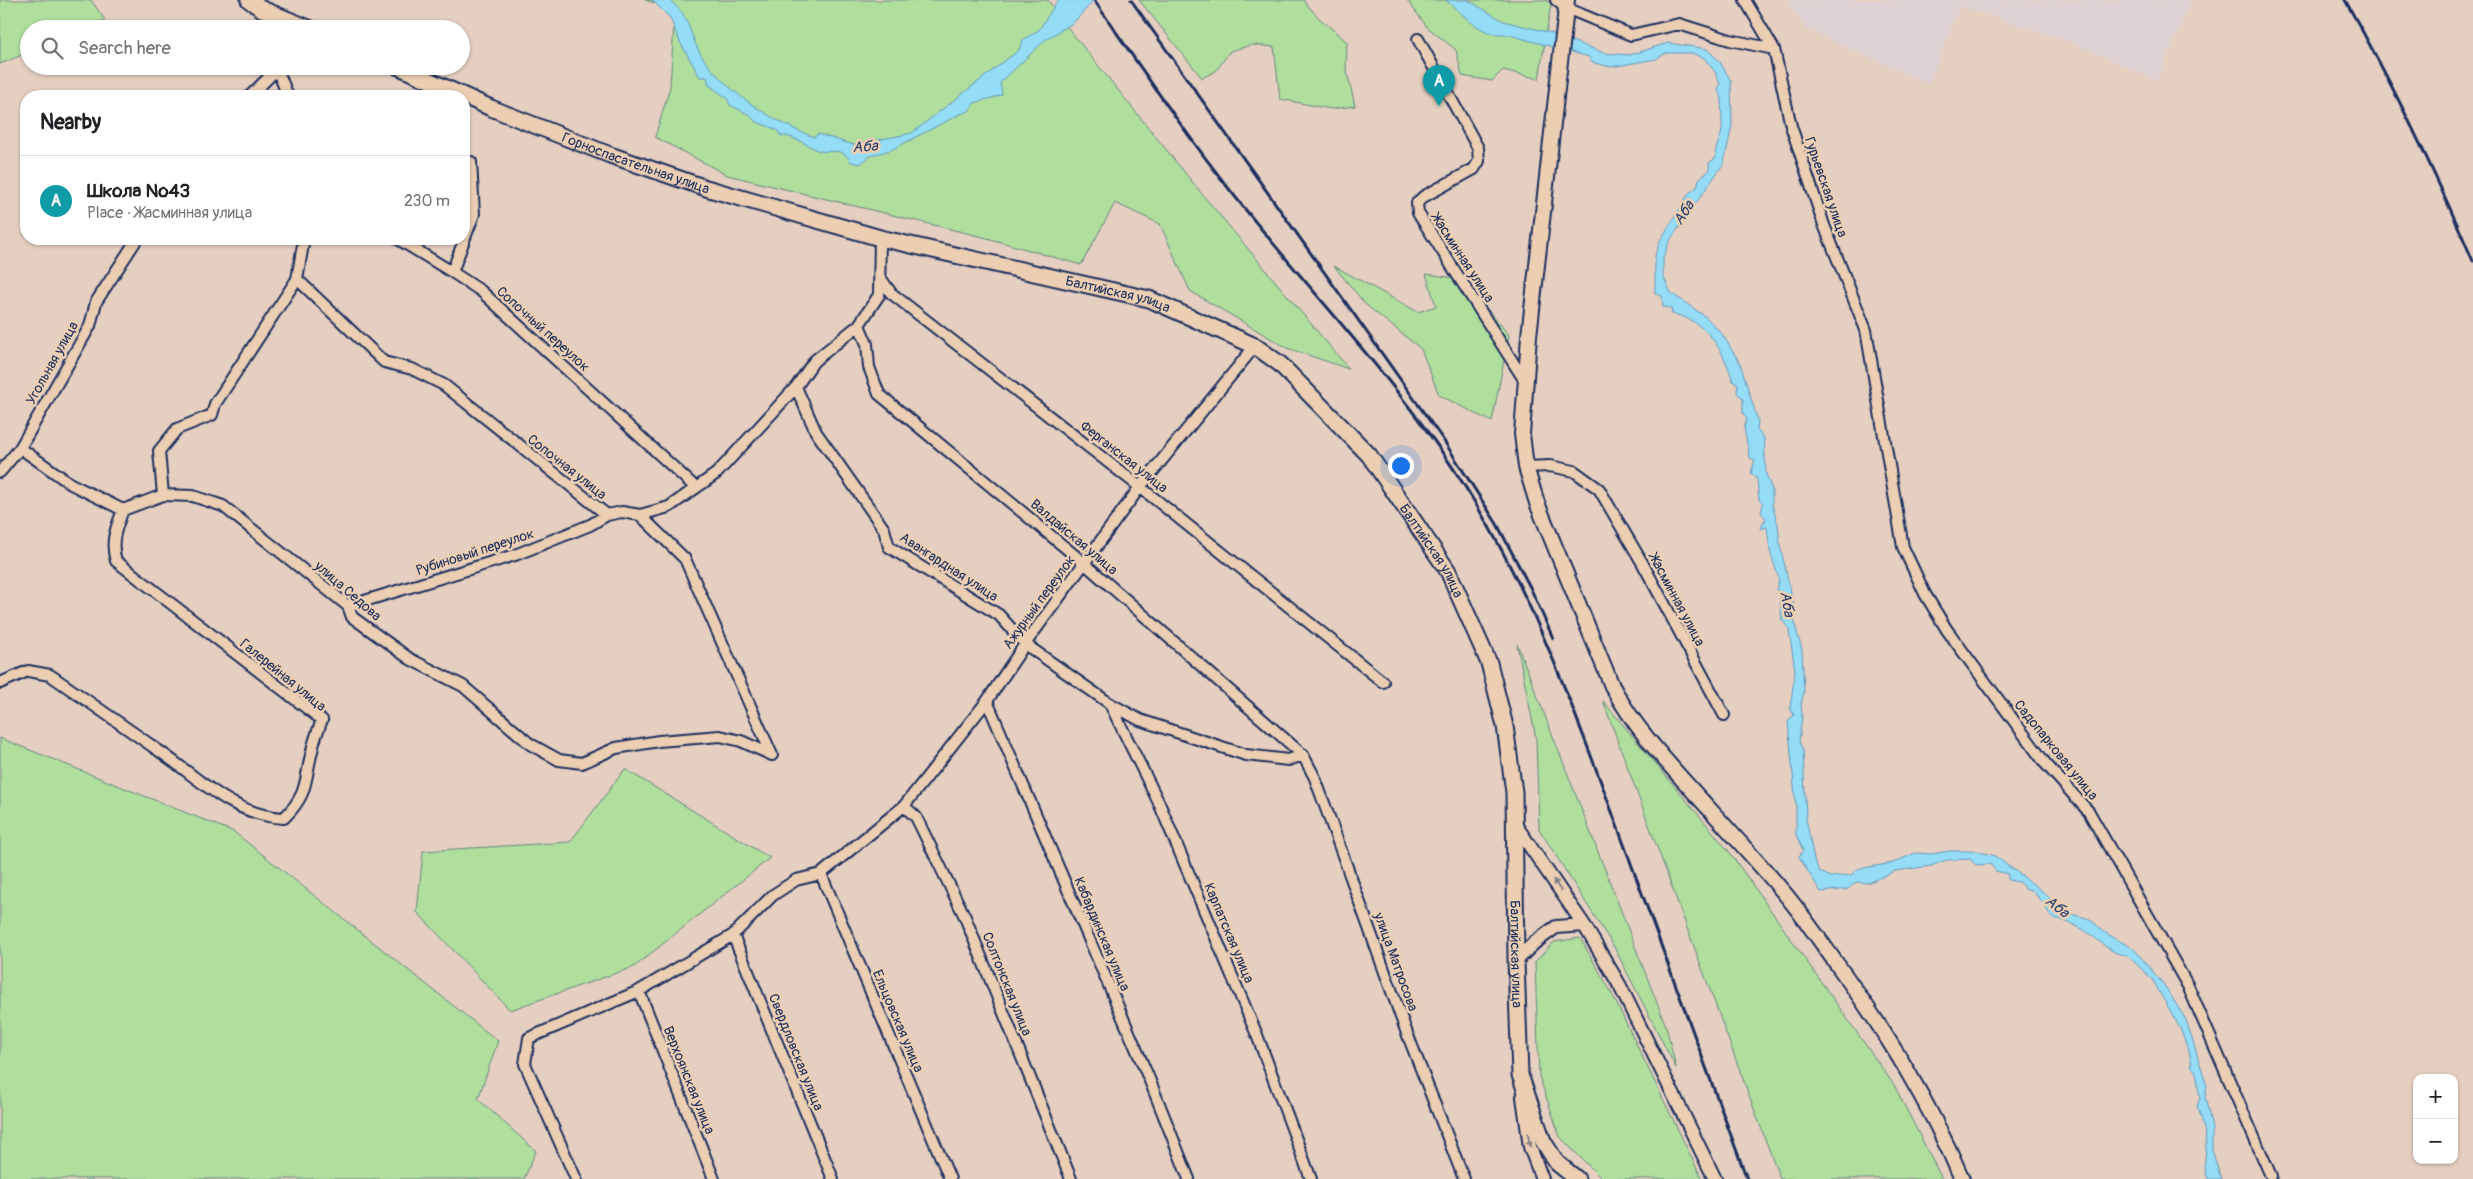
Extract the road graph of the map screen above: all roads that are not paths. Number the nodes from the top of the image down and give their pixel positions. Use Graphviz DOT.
graph roads {
  1 [pos="249,0"];
  2 [pos="1745,0"];
  3 [pos="1564,6"];
  4 [pos="281,20"];
  5 [pos="1418,39"];
  6 [pos="1774,49"];
  7 [pos="269,75"];
  8 [pos="279,75"];
  9 [pos="417,75"];
  10 [pos="255,90"];
  11 [pos="286,90"];
  12 [pos="451,90"];
  13 [pos="470,99"];
  14 [pos="471,162"];
  15 [pos="470,225"];
  16 [pos="880,238"];
  17 [pos="133,245"];
  18 [pos="303,245"];
  19 [pos="408,245"];
  20 [pos="462,245"];
  21 [pos="452,272"];
  22 [pos="879,276"];
  23 [pos="297,279"];
  24 [pos="859,325"];
  25 [pos="1866,330"];
  26 [pos="1255,346"];
  27 [pos="1525,381"];
  28 [pos="796,386"];
  29 [pos="20,448"];
  30 [pos="1526,466"];
  31 [pos="0,472"];
  32 [pos="695,487"];
  33 [pos="1140,487"];
  34 [pos="163,495"];
  35 [pos="123,510"];
  36 [pos="607,515"];
  37 [pos="640,515"];
  38 [pos="1084,562"];
  39 [pos="348,606"];
  40 [pos="1025,644"];
  41 [pos="1383,682"];
  42 [pos="0,683"];
  43 [pos="987,701"];
  44 [pos="1109,702"];
  45 [pos="1724,715"];
  46 [pos="1303,755"];
  47 [pos="904,806"];
  48 [pos="1514,823"];
  49 [pos="821,874"];
  50 [pos="1584,925"];
  51 [pos="733,936"];
  52 [pos="1516,961"];
  53 [pos="639,991"];
  54 [pos="1520,1075"];
  55 [pos="2271,1176"];
  56 [pos="576,1179"];
  57 [pos="714,1179"];
  58 [pos="833,1179"];
  59 [pos="950,1179"];
  60 [pos="1071,1179"];
  61 [pos="1189,1179"];
  62 [pos="1311,1179"];
  63 [pos="1464,1179"];
  64 [pos="1542,1179"];
  65 [pos="1577,1179"];
  66 [pos="1715,1179"];
  67 [pos="1962,1179"];
  1 -- 4 [label="main road"];
  2 -- 6 [label="street, Гурьевская улица"];
  3 -- 6 [label="street"];
  3 -- 27 [label="main road"];
  5 -- 27 [label="street, Жасминная улица"];
  6 -- 25 [label="street, Гурьевская улица"];
  7 -- 10 [label="street"];
  8 -- 11 [label="street"];
  9 -- 12 [label="main road, Горноспасательная улица"];
  13 -- 16 [label="main road, Горноспасательная улица"];
  14 -- 15 [label="street"];
  16 -- 22 [label="street"];
  16 -- 26 [label="main road, Балтийская улица"];
  17 -- 29 [label="street, Угольная улица"];
  18 -- 23 [label="street"];
  19 -- 21 [label="street, Сопочный переулок"];
  20 -- 21 [label="street"];
  21 -- 32 [label="street, Сопочный переулок"];
  22 -- 24 [label="street"];
  22 -- 33 [label="street, Ферганская улица"];
  23 -- 34 [label="street"];
  23 -- 36 [label="street, Сопочная улица"];
  24 -- 28 [label="street"];
  24 -- 38 [label="street, Валдайская улица"];
  25 -- 55 [label="street, Садопарковая улица"];
  26 -- 33 [label="street, Ажурный переулок"];
  26 -- 48 [label="main road, Балтийская улица"];
  27 -- 30 [label="main road"];
  28 -- 32 [label="street"];
  28 -- 40 [label="street, Авангардная улица"];
  29 -- 31 [label="street, Угольная улица"];
  29 -- 35 [label="street"];
  30 -- 45 [label="street, Жасминная улица"];
  30 -- 67 [label="main road"];
  32 -- 37 [label="street"];
  33 -- 38 [label="street, Ажурный переулок"];
  33 -- 41 [label="street, Ферганская улица"];
  34 -- 35 [label="street, улица Седова"];
  34 -- 39 [label="street, улица Седова"];
  35 -- 42 [label="street, Галерейная улица"];
  36 -- 37 [label="street, Сопочная улица"];
  36 -- 39 [label="street, Рубиновый переулок"];
  37 -- 39 [label="street, улица Седова"];
  38 -- 40 [label="street, Ажурный переулок"];
  38 -- 46 [label="street, Валдайская улица"];
  40 -- 43 [label="street, Ажурный переулок"];
  40 -- 44 [label="street, Карпатская улица"];
  43 -- 47 [label="street, Ажурный переулок"];
  43 -- 61 [label="street, Кабардинская улица"];
  44 -- 46 [label="street, Карпатская улица"];
  44 -- 62 [label="street, Карпатская улица"];
  46 -- 63 [label="street, улица Матросова"];
  47 -- 49 [label="street, Ажурный переулок"];
  47 -- 60 [label="street, Солтонская улица"];
  50 -- 48 [label="street, one-way"];
  48 -- 52 [label="main road, Балтийская улица"];
  49 -- 51 [label="street"];
  49 -- 59 [label="street, Ельцовская улица"];
  50 -- 52 [label="street"];
  50 -- 66 [label="street"];
  51 -- 53 [label="street"];
  51 -- 58 [label="street, Свердловская улица"];
  52 -- 54 [label="main road, Балтийская улица"];
  53 -- 56 [label="street"];
  53 -- 57 [label="street, Верхоянская улица"];
  54 -- 64 [label="street, one-way"];
  54 -- 65 [label="main road, Балтийская улица"];
}
